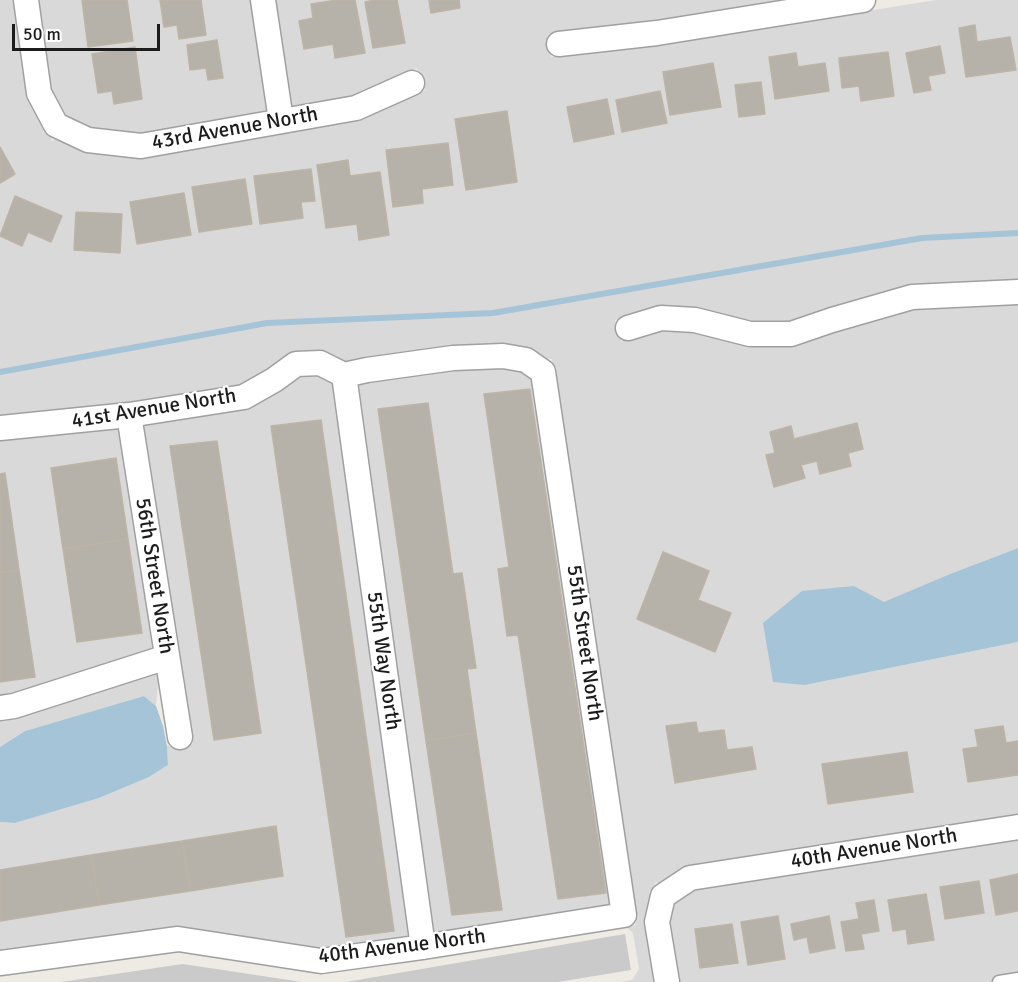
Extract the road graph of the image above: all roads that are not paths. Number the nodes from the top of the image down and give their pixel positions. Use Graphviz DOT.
graph roads {
  1 [pos="26,0"];
  2 [pos="263,0"];
  3 [pos="862,0"];
  4 [pos="559,44"];
  5 [pos="412,83"];
  6 [pos="281,120"];
  7 [pos="1018,292"];
  8 [pos="628,328"];
  9 [pos="344,375"];
  10 [pos="129,415"];
  11 [pos="0,429"];
  12 [pos="167,657"];
  13 [pos="0,708"];
  14 [pos="180,737"];
  15 [pos="1018,827"];
  16 [pos="624,915"];
  17 [pos="423,947"];
  18 [pos="1,964"];
  19 [pos="1018,979"];
  20 [pos="667,982"];
  21 [pos="999,982"];
  1 -- 6 [label="street, 43rd Avenue North"];
  2 -- 6 [label="street"];
  3 -- 4 [label="street"];
  5 -- 6 [label="street, 43rd Avenue North"];
  7 -- 8 [label="street"];
  9 -- 10 [label="street, 41st Avenue North"];
  9 -- 16 [label="street, 55th Street North"];
  9 -- 17 [label="street, 55th Way North"];
  10 -- 11 [label="street, 41st Avenue North"];
  10 -- 12 [label="street, 56th Street North"];
  12 -- 13 [label="street"];
  12 -- 14 [label="street, 56th Street North"];
  15 -- 20 [label="street, 40th Avenue North"];
  16 -- 17 [label="street, 40th Avenue North"];
  17 -- 18 [label="street, 40th Avenue North"];
  19 -- 21 [label="lane"];
}
